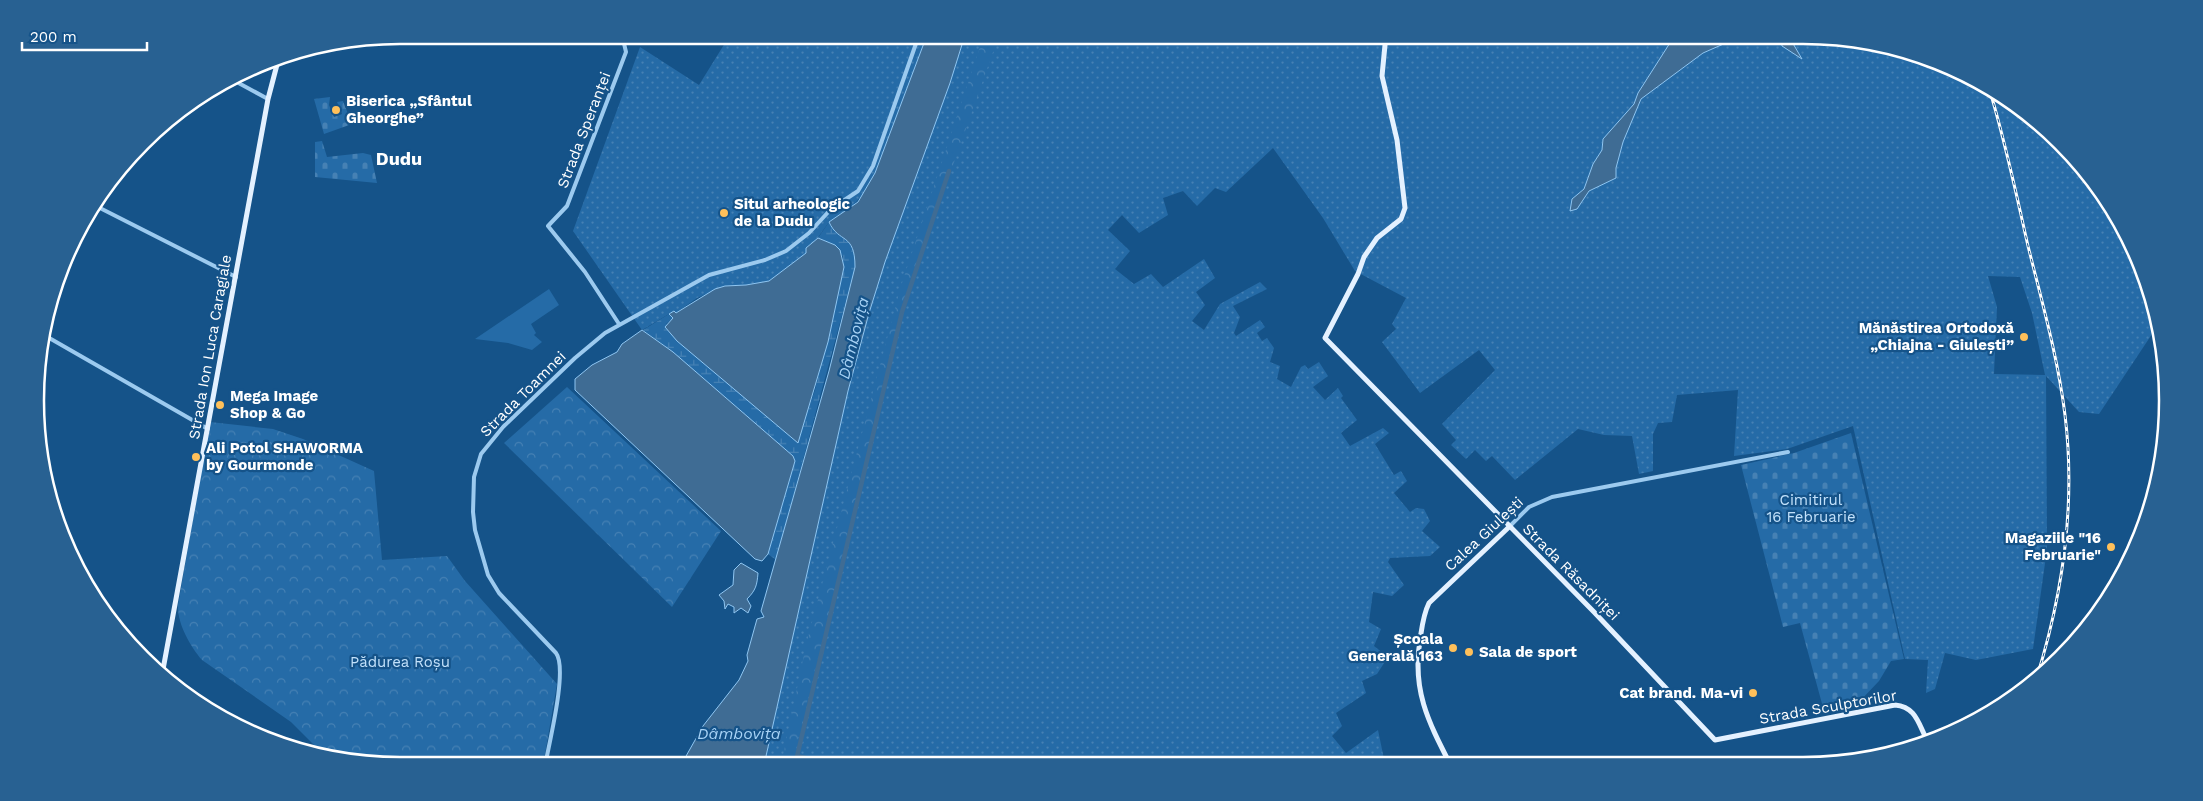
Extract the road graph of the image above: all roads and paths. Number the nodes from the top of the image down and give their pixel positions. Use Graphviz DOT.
graph roads {
  1 [pos="624,44"];
  2 [pos="916,44"];
  3 [pos="1385,44"];
  4 [pos="276,67"];
  5 [pos="239,83"];
  6 [pos="266,98"];
  7 [pos="101,207"];
  8 [pos="236,277"];
  9 [pos="619,324"];
  10 [pos="50,338"];
  11 [pos="208,429"];
  12 [pos="1788,452"];
  13 [pos="1509,527"];
  14 [pos="163,667"];
  15 [pos="1925,735"];
  16 [pos="1715,740"];
  17 [pos="547,757"];
  18 [pos="1446,757"];
  1 -- 9 [label="street, Strada Speranței"];
  2 -- 9 [label="street, Strada Toamnei"];
  3 -- 13 [label="main road, Strada Răsadniței"];
  4 -- 6 [label="main road, Strada Ion Luca Caragiale"];
  5 -- 6 [label="street"];
  6 -- 8 [label="main road, Strada Ion Luca Caragiale"];
  7 -- 8 [label="street"];
  8 -- 11 [label="main road, Strada Ion Luca Caragiale"];
  9 -- 17 [label="street, Strada Toamnei"];
  10 -- 11 [label="street"];
  11 -- 14 [label="main road, Strada Ion Luca Caragiale"];
  12 -- 13 [label="street, Calea Giulești"];
  13 -- 16 [label="main road, Strada Răsadniței"];
  13 -- 18 [label="main road, Calea Giulești"];
  15 -- 16 [label="main road, Strada Sculptorilor"];
}
